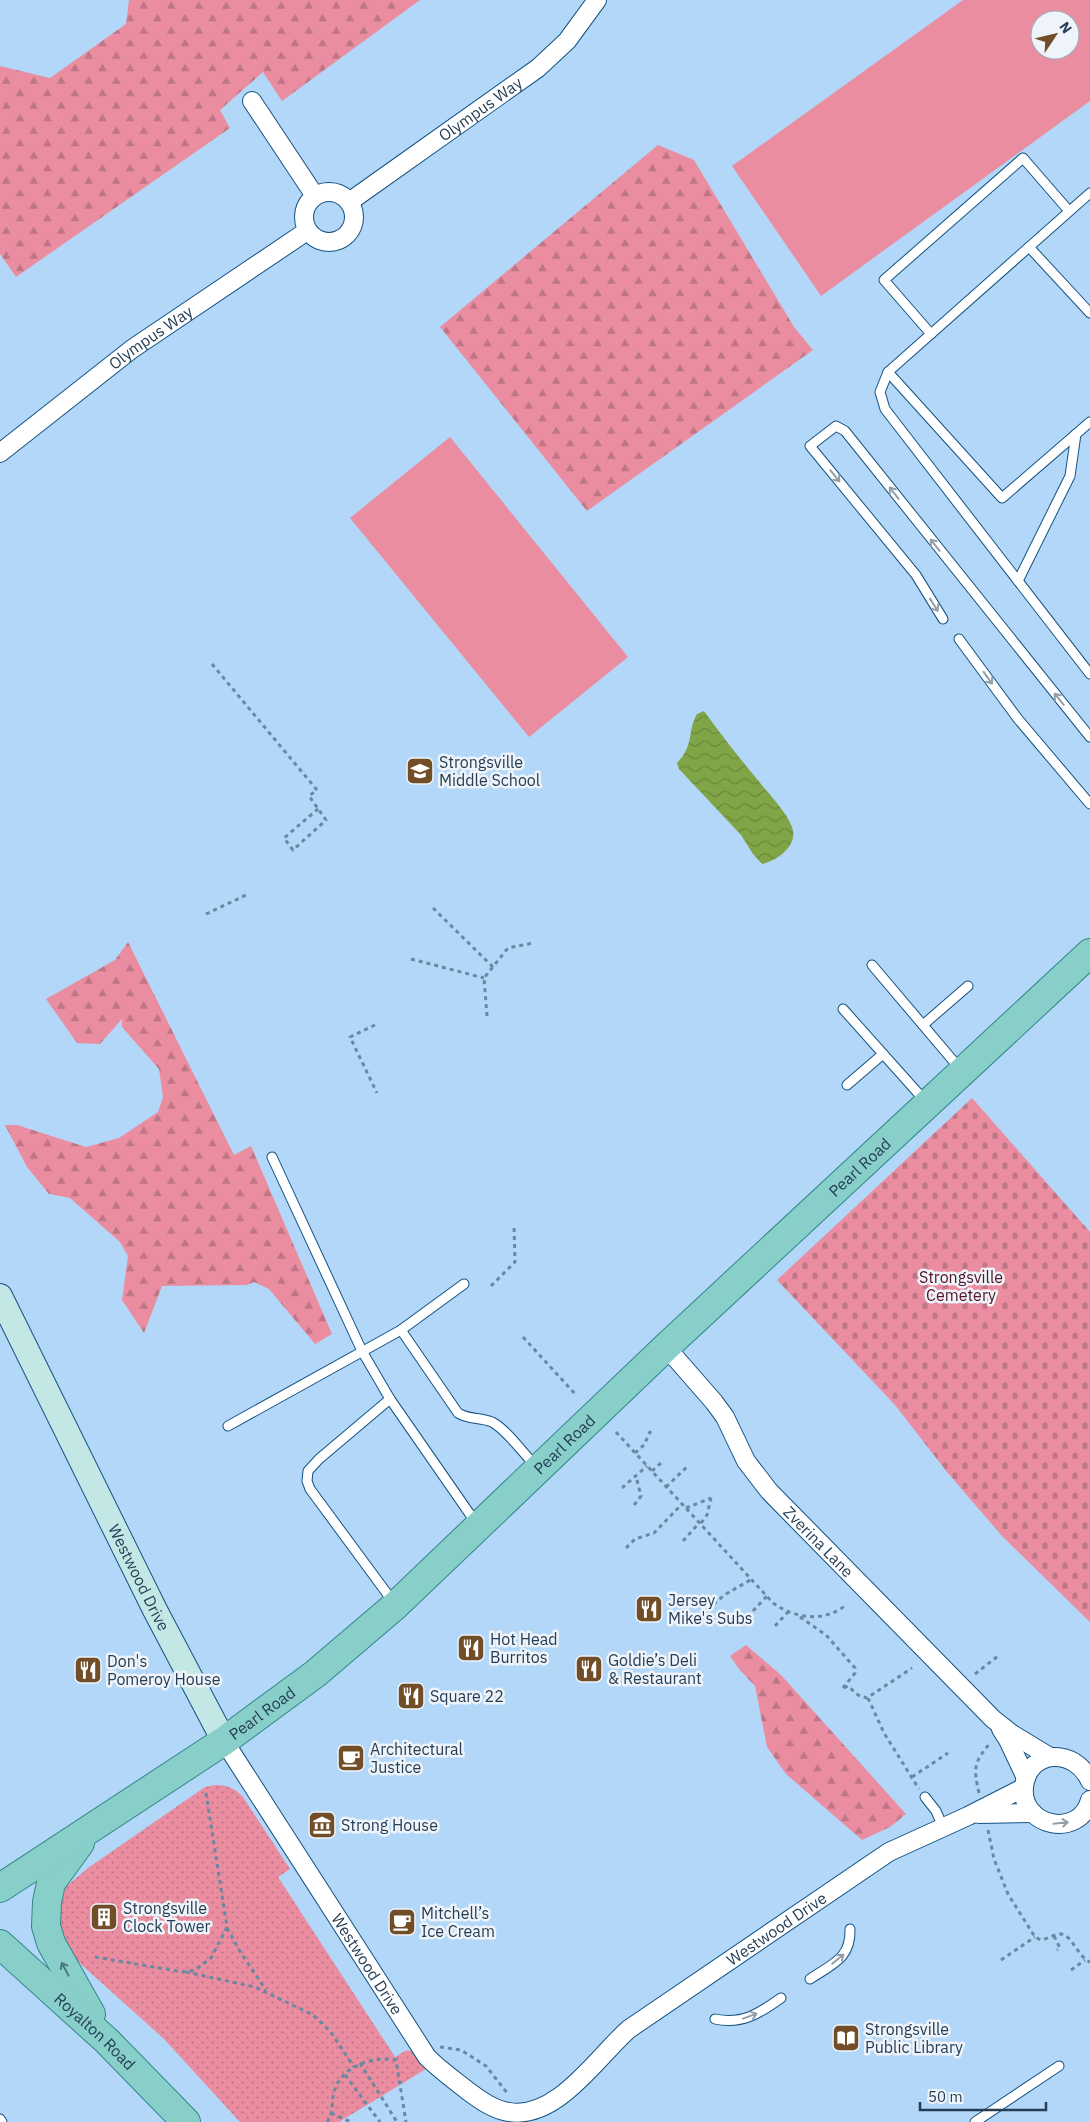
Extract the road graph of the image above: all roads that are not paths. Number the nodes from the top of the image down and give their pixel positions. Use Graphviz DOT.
graph roads {
  1 [pos="597,0"];
  2 [pos="252,101"];
  3 [pos="1090,193"];
  4 [pos="315,196"];
  5 [pos="349,202"];
  6 [pos="1069,212"];
  7 [pos="307,231"];
  8 [pos="1029,247"];
  9 [pos="1090,313"];
  10 [pos="931,334"];
  11 [pos="888,372"];
  12 [pos="1090,422"];
  13 [pos="1076,434"];
  14 [pos="0,452"];
  15 [pos="1018,581"];
  16 [pos="943,619"];
  17 [pos="959,639"];
  18 [pos="1090,674"];
  19 [pos="1090,737"];
  20 [pos="1090,804"];
  21 [pos="1090,954"];
  22 [pos="872,965"];
  23 [pos="968,986"];
  24 [pos="843,1008"];
  25 [pos="924,1025"];
  26 [pos="883,1054"];
  27 [pos="963,1072"];
  28 [pos="847,1085"];
  29 [pos="928,1104"];
  30 [pos="272,1157"];
  31 [pos="464,1284"];
  32 [pos="0,1296"];
  33 [pos="401,1330"];
  34 [pos="666,1347"];
  35 [pos="362,1350"];
  36 [pos="390,1399"];
  37 [pos="228,1426"];
  38 [pos="534,1464"];
  39 [pos="479,1526"];
  40 [pos="396,1605"];
  41 [pos="993,1719"];
  42 [pos="224,1741"];
  43 [pos="1050,1758"];
  44 [pos="1089,1778"];
  45 [pos="1025,1783"];
  46 [pos="925,1797"];
  47 [pos="1087,1808"];
  48 [pos="1033,1813"];
  49 [pos="968,1816"];
  50 [pos="943,1827"];
  51 [pos="92,1828"];
  52 [pos="0,1888"];
  53 [pos="850,1929"];
  54 [pos="0,1944"];
  55 [pos="810,1979"];
  56 [pos="781,1998"];
  57 [pos="715,2019"];
  58 [pos="107,2041"];
  59 [pos="1059,2066"];
  60 [pos="186,2122"];
  61 [pos="974,2122"];
  1 -- 5 [label="street, Olympus Way"];
  2 -- 4 [label="street"];
  3 -- 6 [label="lane"];
  4 -- 5 [label="street"];
  4 -- 7 [label="street"];
  5 -- 7 [label="street"];
  6 -- 8 [label="lane"];
  6 -- 10 [label="lane"];
  7 -- 14 [label="street, Olympus Way"];
  8 -- 9 [label="lane"];
  8 -- 10 [label="lane"];
  10 -- 11 [label="lane"];
  11 -- 13 [label="lane"];
  11 -- 15 [label="lane"];
  12 -- 13 [label="lane"];
  13 -- 15 [label="lane"];
  15 -- 18 [label="lane"];
  19 -- 16 [label="lane, one-way"];
  17 -- 20 [label="lane, one-way"];
  21 -- 27 [label="main road, Pearl Road"];
  22 -- 25 [label="lane"];
  23 -- 25 [label="lane"];
  24 -- 26 [label="lane"];
  25 -- 27 [label="lane"];
  26 -- 28 [label="lane"];
  26 -- 29 [label="lane"];
  27 -- 29 [label="main road, Pearl Road"];
  29 -- 34 [label="main road, Pearl Road"];
  30 -- 35 [label="lane"];
  31 -- 33 [label="lane"];
  32 -- 42 [label="street, Westwood Drive"];
  33 -- 35 [label="lane"];
  33 -- 38 [label="lane"];
  34 -- 39 [label="main road, Pearl Road"];
  34 -- 41 [label="street, Zverina Lane"];
  35 -- 36 [label="lane"];
  35 -- 37 [label="lane"];
  36 -- 39 [label="lane"];
  36 -- 40 [label="lane"];
  39 -- 40 [label="main road, Pearl Road"];
  40 -- 42 [label="main road, Pearl Road"];
  41 -- 43 [label="street, Zverina Lane"];
  41 -- 45 [label="street, Zverina Lane"];
  42 -- 50 [label="street, Westwood Drive"];
  42 -- 51 [label="main road, Pearl Road"];
  43 -- 44 [label="street"];
  43 -- 45 [label="street, Westwood Drive"];
  45 -- 48 [label="street, Zverina Lane"];
  45 -- 49 [label="street, Westwood Drive"];
  46 -- 50 [label="lane"];
  48 -- 47 [label="street, one-way"];
  48 -- 49 [label="street, Westwood Drive"];
  49 -- 50 [label="street, Westwood Drive"];
  51 -- 52 [label="main road, Pearl Road"];
  58 -- 51 [label="main road, one-way"];
  55 -- 53 [label="lane, one-way"];
  54 -- 58 [label="main road, Royalton Road"];
  57 -- 56 [label="lane, one-way"];
  58 -- 60 [label="main road, Royalton Road"];
  59 -- 61 [label="lane"];
}
